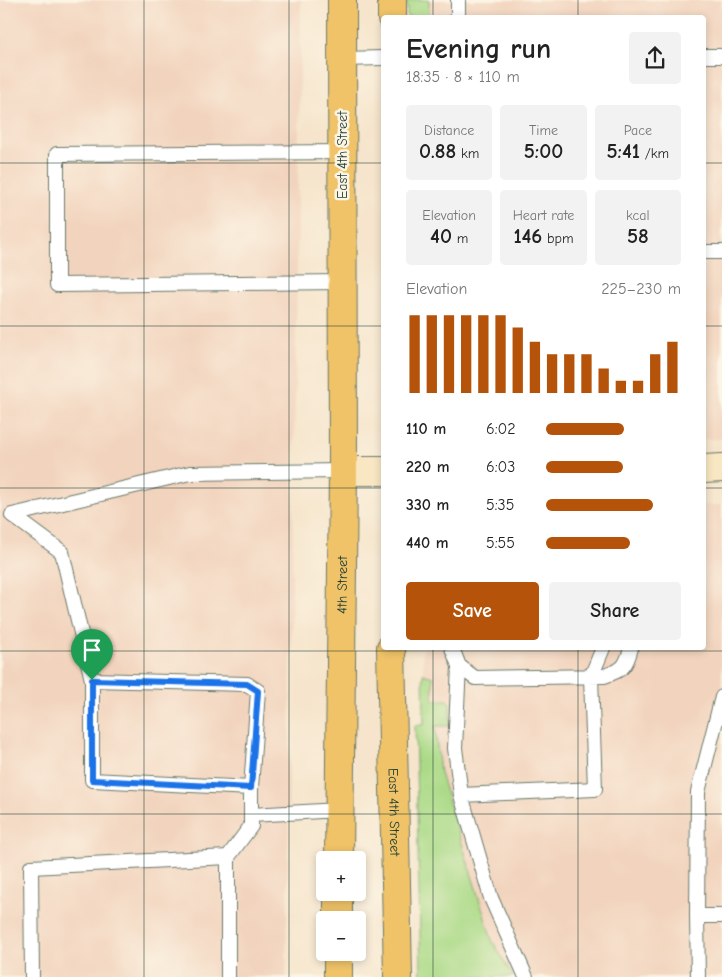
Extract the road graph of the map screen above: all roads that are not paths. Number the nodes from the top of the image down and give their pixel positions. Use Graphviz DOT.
graph roads {
  1 [pos="342,0"];
  2 [pos="392,0"];
  3 [pos="458,0"];
  4 [pos="392,15"];
  5 [pos="458,15"];
  6 [pos="706,56"];
  7 [pos="722,56"];
  8 [pos="381,58"];
  9 [pos="342,59"];
  10 [pos="342,152"];
  11 [pos="706,252"];
  12 [pos="722,252"];
  13 [pos="342,282"];
  14 [pos="342,311"];
  15 [pos="706,468"];
  16 [pos="722,468"];
  17 [pos="342,471"];
  18 [pos="381,471"];
  19 [pos="393,650"];
  20 [pos="453,650"];
  21 [pos="602,650"];
  22 [pos="630,650"];
  23 [pos="459,666"];
  24 [pos="591,677"];
  25 [pos="92,680"];
  26 [pos="722,697"];
  27 [pos="718,726"];
  28 [pos="251,788"];
  29 [pos="461,795"];
  30 [pos="339,810"];
  31 [pos="251,815"];
  32 [pos="339,851"];
  33 [pos="228,857"];
  34 [pos="696,916"];
  35 [pos="722,916"];
  36 [pos="338,961"];
  37 [pos="32,977"];
  38 [pos="228,977"];
  39 [pos="338,977"];
  40 [pos="398,977"];
  41 [pos="526,977"];
  42 [pos="698,977"];
  1 -- 9 [label="main road, East 4th Street"];
  2 -- 4 [label="main road"];
  3 -- 5 [label="lane"];
  6 -- 7 [label="lane"];
  8 -- 9 [label="lane"];
  9 -- 10 [label="main road, East 4th Street"];
  10 -- 13 [label="main road, East 4th Street"];
  10 -- 13 [label="lane"];
  11 -- 12 [label="lane"];
  13 -- 14 [label="main road, East 4th Street"];
  14 -- 17 [label="main road, 4th Street"];
  15 -- 16 [label="main road"];
  17 -- 18 [label="main road"];
  17 -- 25 [label="lane"];
  17 -- 30 [label="main road, 4th Street"];
  19 -- 40 [label="main road, East 4th Street"];
  20 -- 23 [label="lane"];
  21 -- 24 [label="lane"];
  22 -- 24 [label="lane"];
  23 -- 24 [label="lane"];
  23 -- 29 [label="lane"];
  24 -- 29 [label="lane"];
  25 -- 28 [label="lane"];
  25 -- 28 [label="lane"];
  26 -- 27 [label="lane"];
  27 -- 34 [label="lane"];
  28 -- 31 [label="lane"];
  29 -- 41 [label="lane"];
  30 -- 31 [label="lane"];
  30 -- 32 [label="main road, 4th Street"];
  31 -- 33 [label="lane"];
  33 -- 37 [label="lane"];
  33 -- 38 [label="lane"];
  34 -- 35 [label="lane"];
  34 -- 42 [label="lane"];
  36 -- 39 [label="main road"];
}
